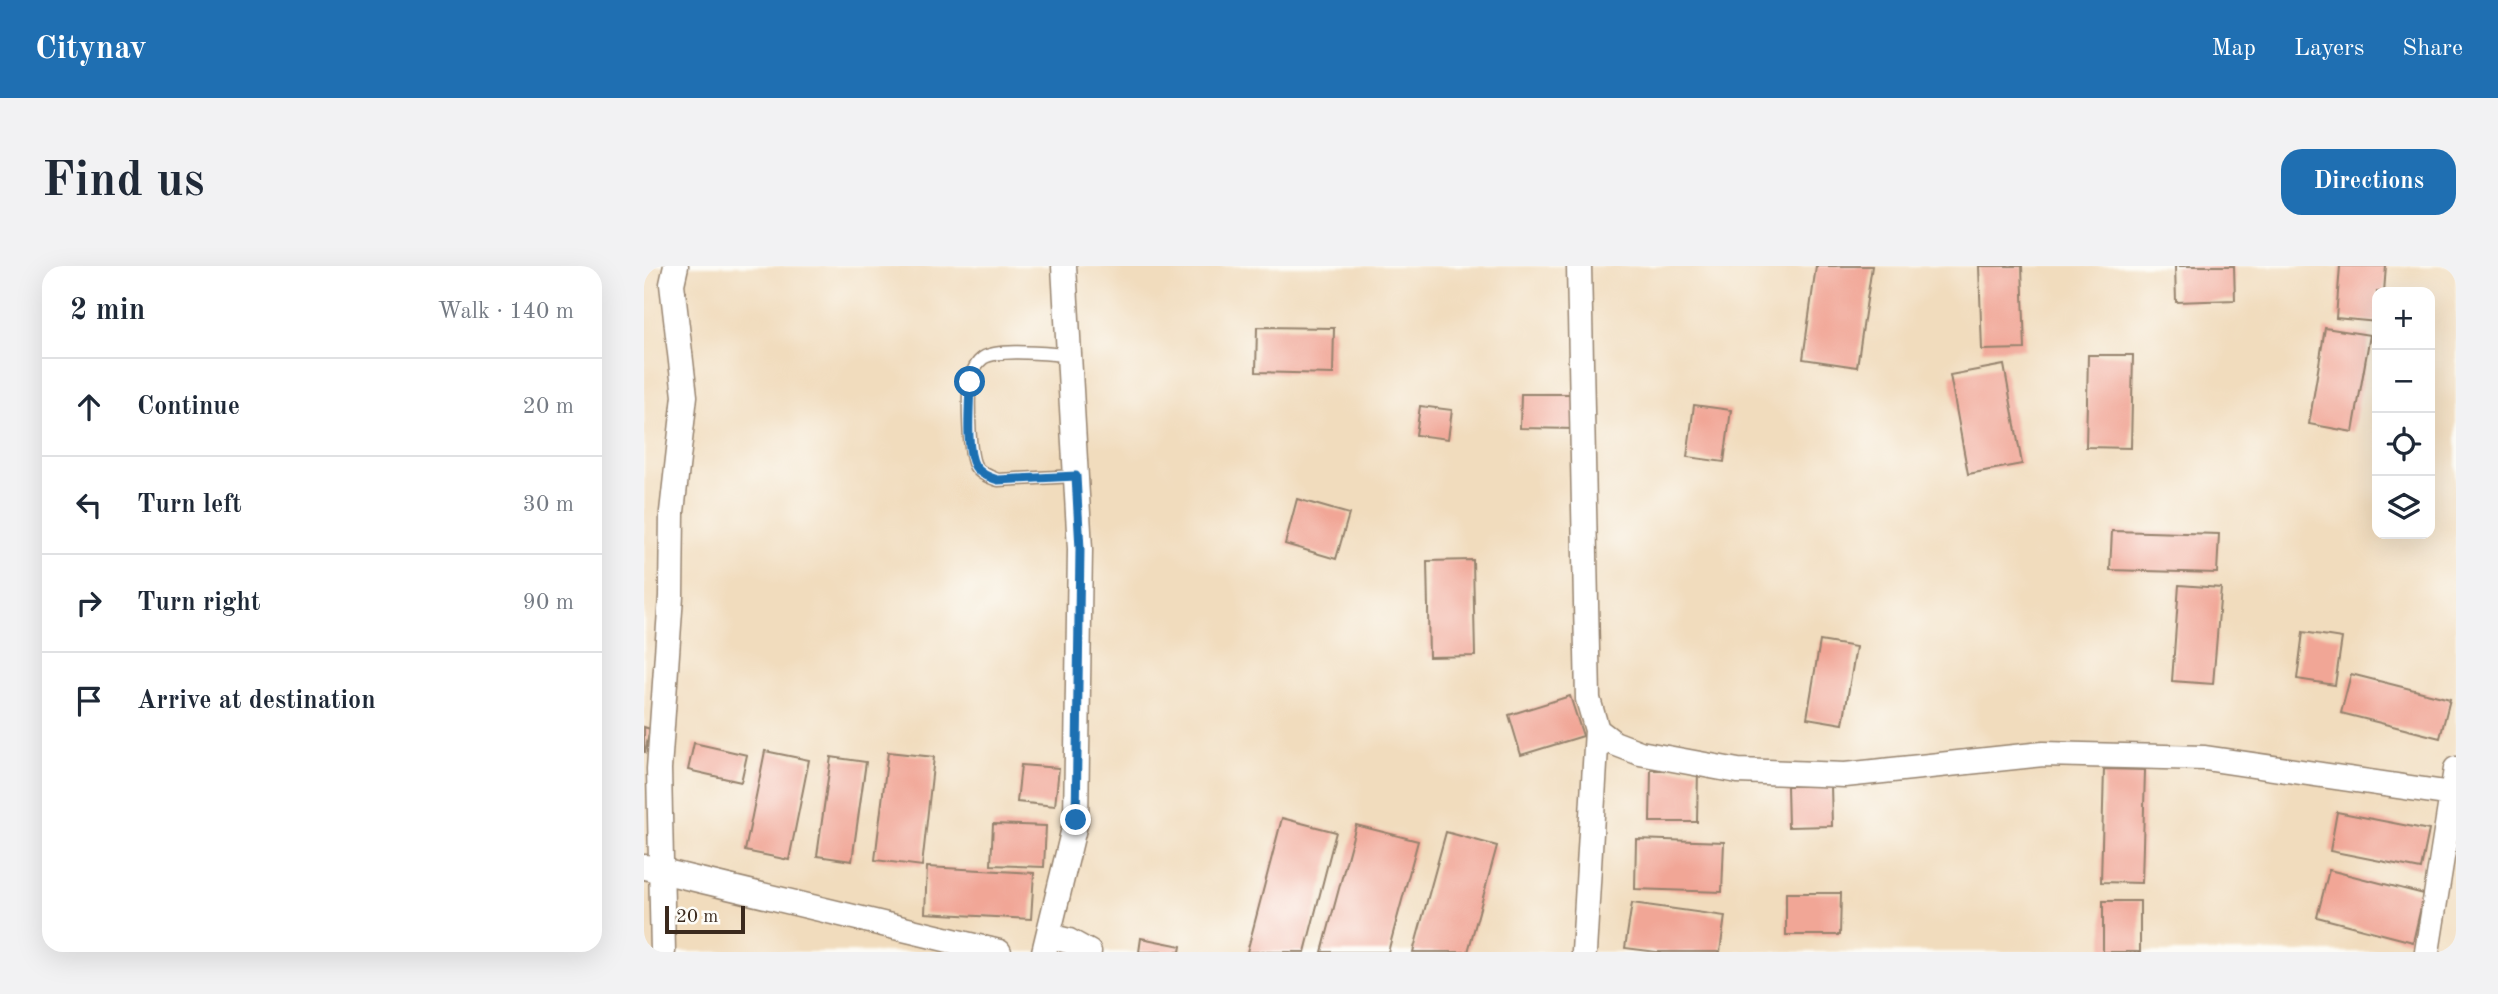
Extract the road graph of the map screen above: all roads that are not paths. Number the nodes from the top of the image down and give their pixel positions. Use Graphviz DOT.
graph roads {
  1 [pos="676,266"];
  2 [pos="1064,266"];
  3 [pos="1579,266"];
  4 [pos="1069,355"];
  5 [pos="1076,476"];
  6 [pos="1597,730"];
  7 [pos="2456,769"];
  8 [pos="2452,810"];
  9 [pos="652,869"];
  10 [pos="1046,944"];
  11 [pos="663,952"];
  12 [pos="999,952"];
  13 [pos="1089,952"];
  14 [pos="1584,952"];
  15 [pos="2427,952"];
  1 -- 9 [label="street"];
  2 -- 4 [label="street"];
  3 -- 6 [label="street"];
  4 -- 5 [label="street"];
  4 -- 5 [label="lane"];
  5 -- 10 [label="street"];
  6 -- 8 [label="street"];
  6 -- 14 [label="street"];
  7 -- 8 [label="street"];
  8 -- 15 [label="street"];
  9 -- 11 [label="street"];
  9 -- 12 [label="street"];
  10 -- 13 [label="street"];
}
